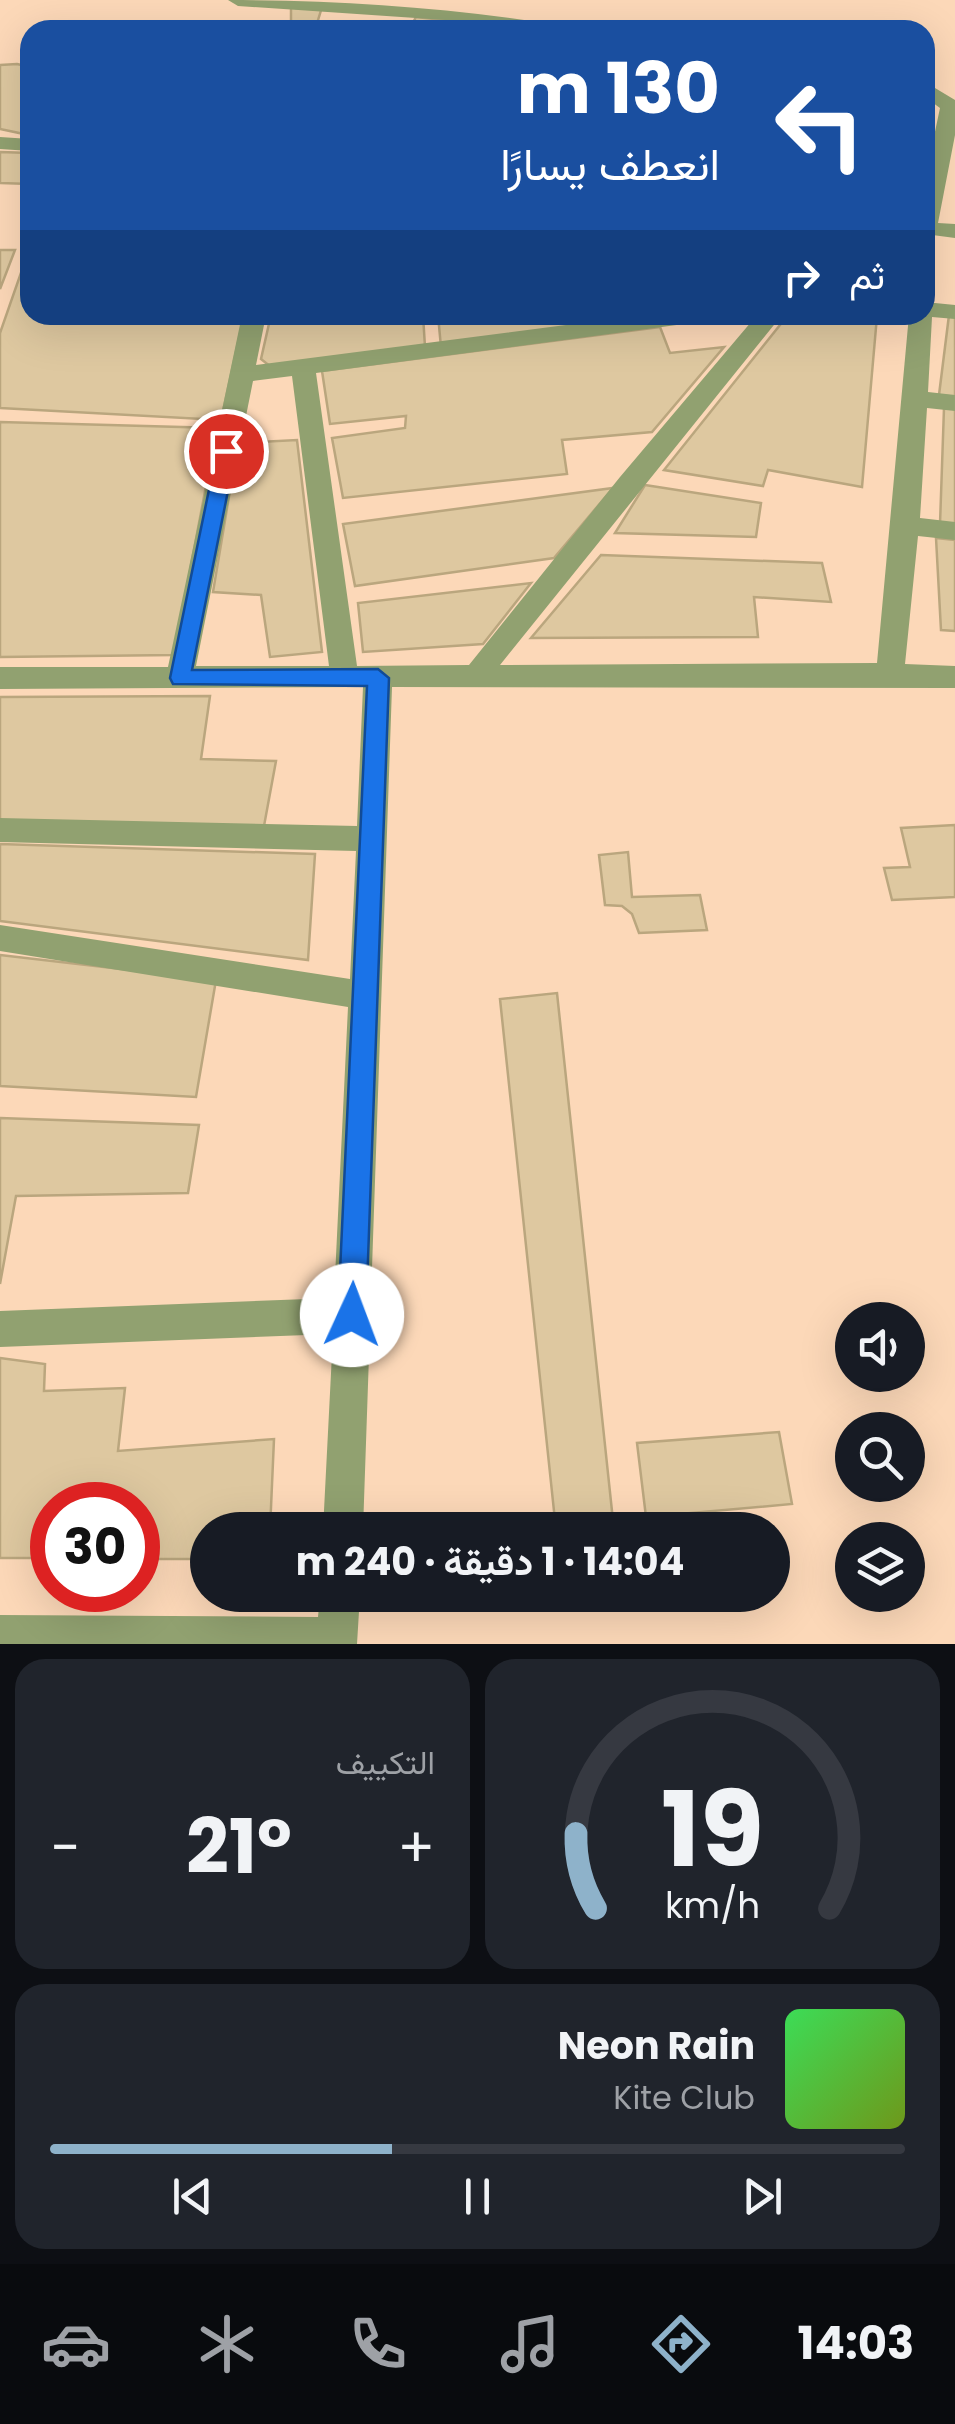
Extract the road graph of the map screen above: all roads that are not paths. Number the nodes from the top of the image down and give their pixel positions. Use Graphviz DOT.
graph roads {
  1 [pos="238,0"];
  2 [pos="332,6"];
  3 [pos="328,20"];
  4 [pos="490,20"];
  5 [pos="953,108"];
  6 [pos="935,188"];
  7 [pos="252,325"];
  8 [pos="623,325"];
  9 [pos="762,325"];
  10 [pos="919,325"];
  11 [pos="303,367"];
  12 [pos="242,375"];
  13 [pos="915,400"];
  14 [pos="955,403"];
  15 [pos="906,525"];
  16 [pos="955,530"];
  17 [pos="890,674"];
  18 [pos="476,676"];
  19 [pos="955,676"];
  20 [pos="0,678"];
  21 [pos="180,678"];
  22 [pos="362,678"];
  23 [pos="0,830"];
  24 [pos="371,839"];
  25 [pos="0,938"];
  26 [pos="365,996"];
  27 [pos="352,1315"];
  28 [pos="0,1330"];
  29 [pos="343,1512"];
  30 [pos="339,1612"];
  31 [pos="0,1635"];
  32 [pos="338,1641"];
  1 -- 2 [label="street"];
  2 -- 3 [label="street"];
  2 -- 4 [label="street"];
  5 -- 6 [label="street"];
  7 -- 12 [label="street"];
  8 -- 11 [label="street"];
  9 -- 18 [label="street"];
  10 -- 13 [label="street"];
  11 -- 12 [label="street"];
  11 -- 22 [label="street"];
  12 -- 21 [label="street"];
  13 -- 14 [label="street"];
  13 -- 15 [label="street"];
  15 -- 16 [label="street"];
  15 -- 17 [label="street"];
  17 -- 18 [label="street"];
  17 -- 19 [label="street"];
  18 -- 22 [label="street"];
  20 -- 21 [label="street"];
  21 -- 22 [label="street"];
  22 -- 24 [label="street"];
  23 -- 24 [label="street"];
  24 -- 26 [label="street"];
  25 -- 26 [label="street"];
  26 -- 27 [label="street"];
  27 -- 28 [label="street"];
  27 -- 29 [label="street"];
  30 -- 32 [label="street"];
  31 -- 32 [label="street"];
}
